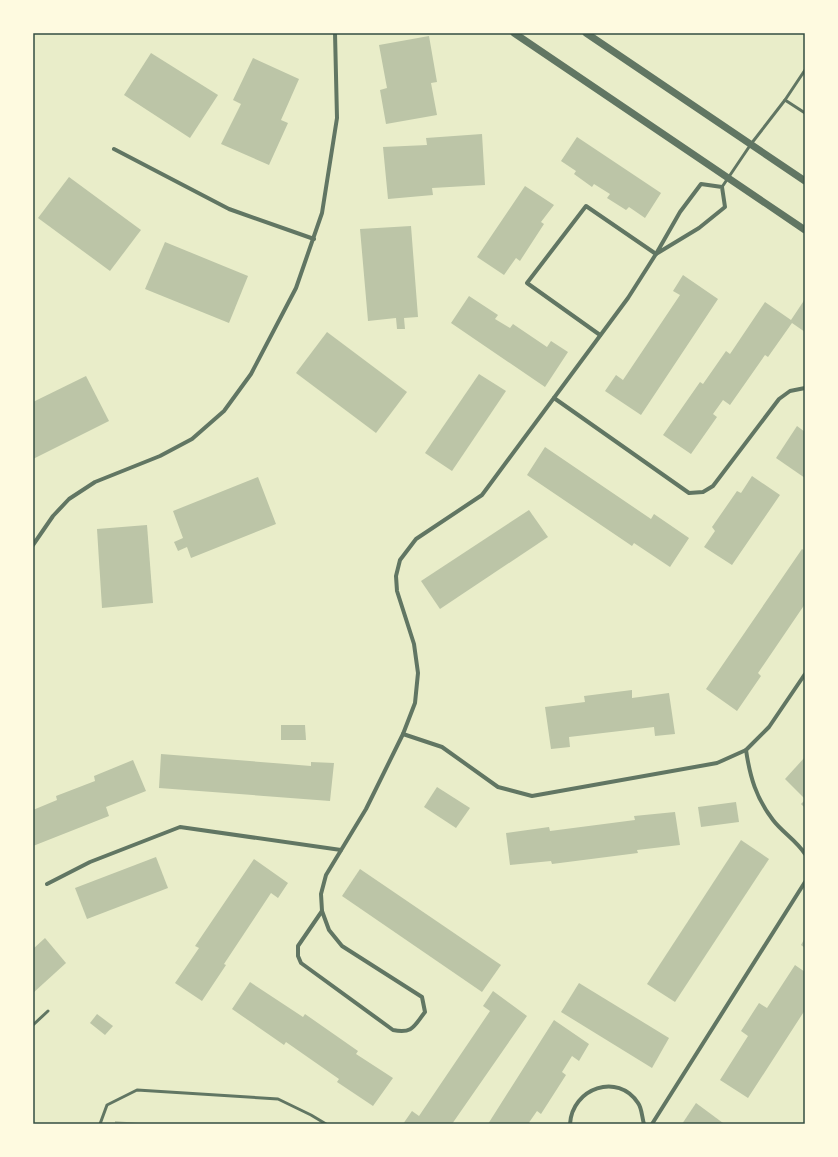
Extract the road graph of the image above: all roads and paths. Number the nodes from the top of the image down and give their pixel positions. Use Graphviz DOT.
graph roads {
  1 [pos="335,33"];
  2 [pos="514,33"];
  3 [pos="586,33"];
  4 [pos="805,70"];
  5 [pos="785,100"];
  6 [pos="805,113"];
  7 [pos="751,144"];
  8 [pos="114,149"];
  9 [pos="729,179"];
  10 [pos="805,181"];
  11 [pos="722,187"];
  12 [pos="805,230"];
  13 [pos="314,239"];
  14 [pos="656,254"];
  15 [pos="600,336"];
  16 [pos="805,388"];
  17 [pos="554,398"];
  18 [pos="33,545"];
  19 [pos="805,674"];
  20 [pos="403,734"];
  21 [pos="746,750"];
  22 [pos="342,850"];
  23 [pos="805,854"];
  24 [pos="805,882"];
  25 [pos="47,884"];
  26 [pos="322,911"];
  27 [pos="48,1012"];
  28 [pos="33,1025"];
  29 [pos="100,1124"];
  30 [pos="326,1124"];
  31 [pos="570,1124"];
  32 [pos="644,1124"];
  33 [pos="652,1124"];
  1 -- 13 [label="street"];
  2 -- 9 [label="street"];
  3 -- 7 [label="street"];
  4 -- 5 [label="lane"];
  5 -- 6 [label="lane"];
  5 -- 7 [label="lane"];
  7 -- 9 [label="lane"];
  7 -- 10 [label="street"];
  8 -- 13 [label="street"];
  9 -- 11 [label="lane"];
  9 -- 12 [label="street"];
  11 -- 14 [label="street"];
  11 -- 14 [label="street"];
  13 -- 18 [label="street"];
  14 -- 15 [label="street"];
  14 -- 15 [label="street"];
  15 -- 17 [label="street"];
  16 -- 17 [label="street"];
  17 -- 20 [label="street"];
  19 -- 21 [label="street"];
  20 -- 21 [label="street"];
  20 -- 22 [label="street"];
  21 -- 23 [label="street"];
  22 -- 25 [label="street"];
  22 -- 26 [label="street"];
  24 -- 33 [label="street"];
  26 -- 26 [label="street"];
  27 -- 28 [label="lane"];
  29 -- 30 [label="lane"];
  31 -- 32 [label="street"];
}
